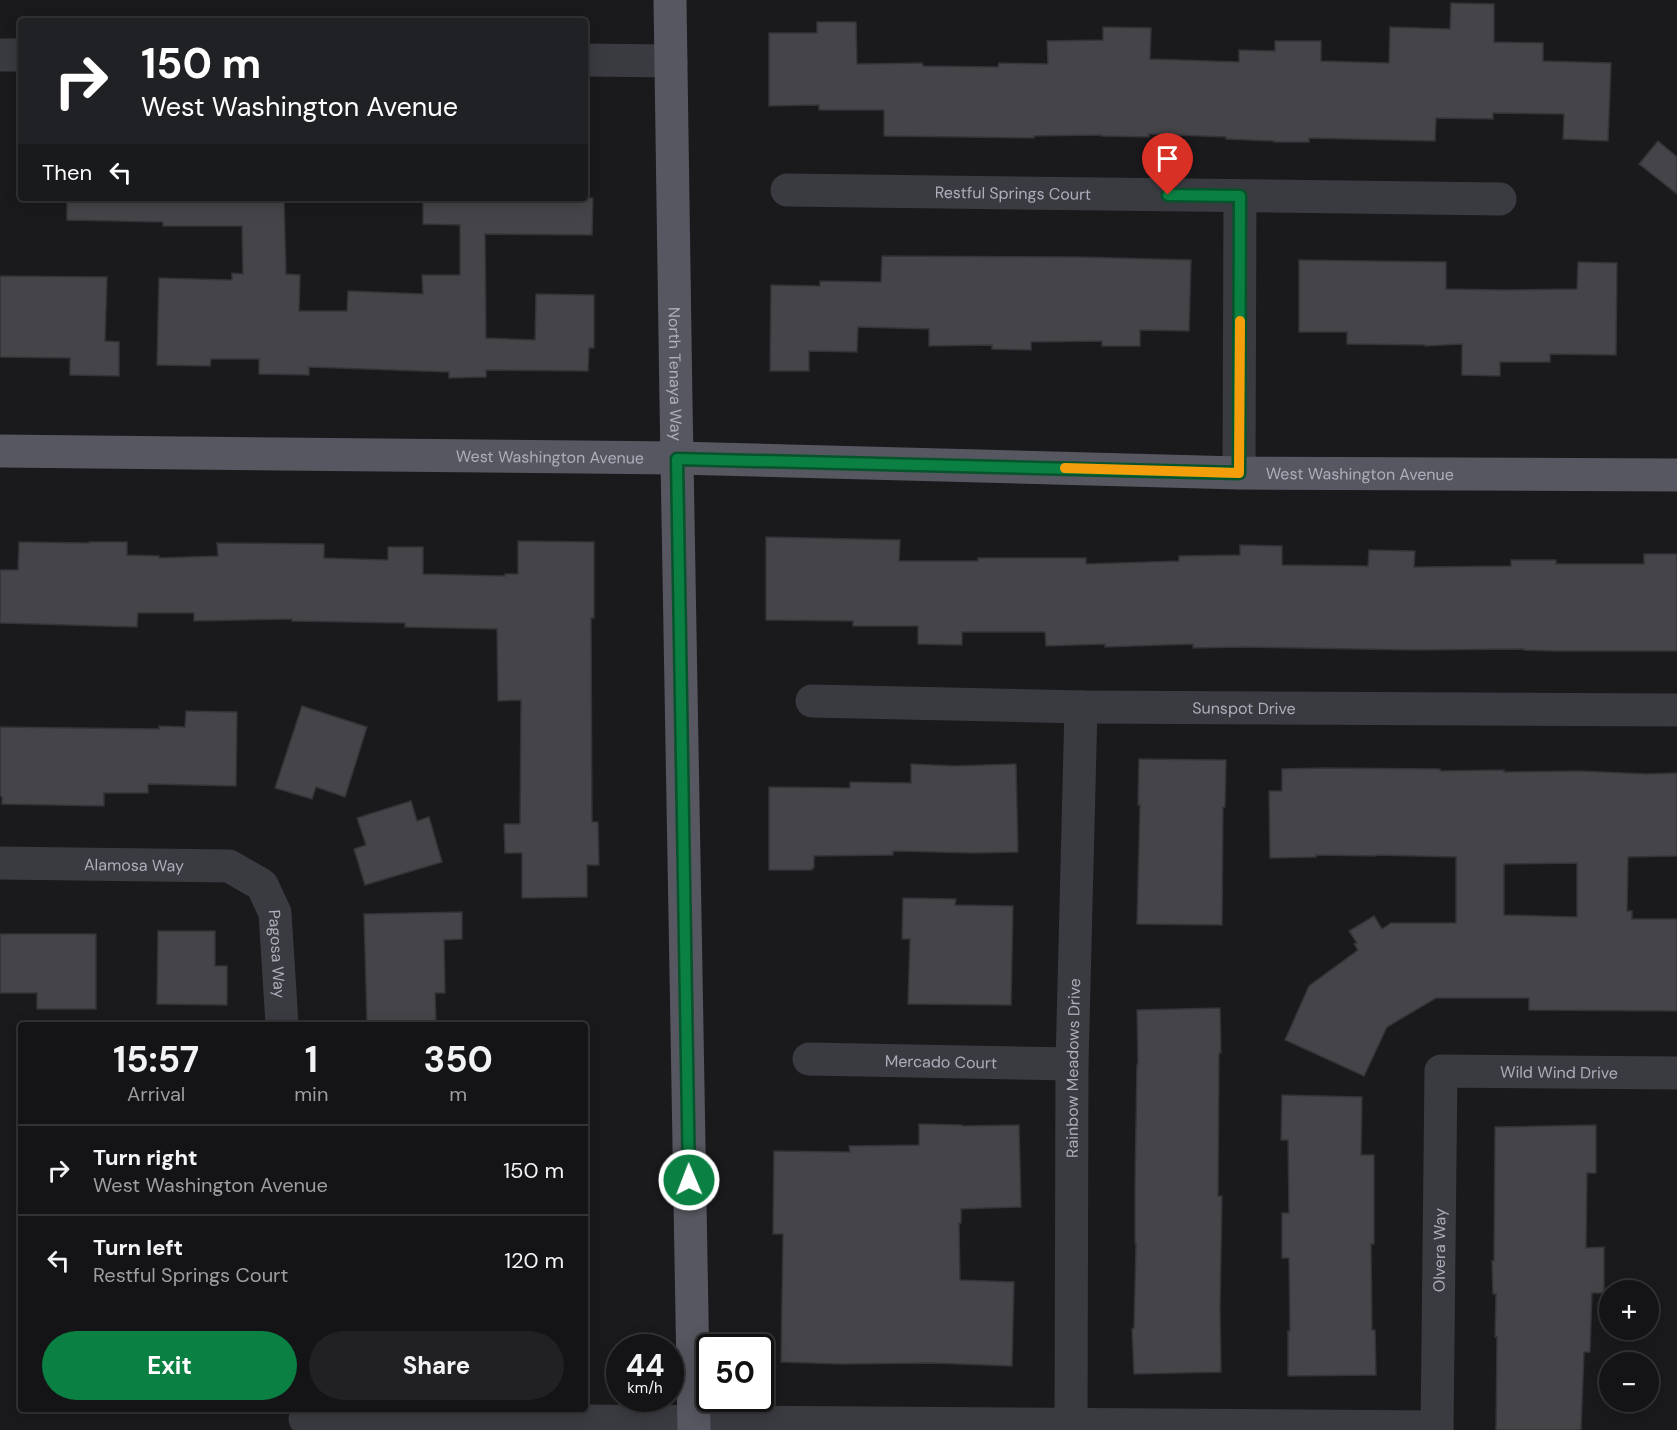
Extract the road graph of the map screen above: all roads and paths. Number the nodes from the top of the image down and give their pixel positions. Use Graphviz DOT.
graph roads {
  1 [pos="670,0"];
  2 [pos="0,55"];
  3 [pos="18,55"];
  4 [pos="588,60"];
  5 [pos="671,61"];
  6 [pos="787,190"];
  7 [pos="1240,196"];
  8 [pos="1500,199"];
  9 [pos="0,450"];
  10 [pos="677,459"];
  11 [pos="1239,473"];
  12 [pos="1677,475"];
  13 [pos="812,701"];
  14 [pos="1081,707"];
  15 [pos="1677,710"];
  16 [pos="0,863"];
  17 [pos="262,885"];
  18 [pos="282,1022"];
  19 [pos="809,1059"];
  20 [pos="1072,1064"];
  21 [pos="1441,1071"];
  22 [pos="1677,1073"];
  23 [pos="304,1419"];
  24 [pos="694,1425"];
  25 [pos="1071,1427"];
  26 [pos="1437,1429"];
  1 -- 5 [label="main road, North Tenaya Way"];
  2 -- 3 [label="street"];
  4 -- 5 [label="street"];
  5 -- 10 [label="main road, North Tenaya Way"];
  6 -- 7 [label="street, Restful Springs Court"];
  7 -- 8 [label="street, Restful Springs Court"];
  7 -- 11 [label="street"];
  9 -- 10 [label="main road, West Washington Avenue"];
  10 -- 11 [label="main road, West Washington Avenue"];
  10 -- 24 [label="main road, North Tenaya Way"];
  11 -- 12 [label="main road, West Washington Avenue"];
  13 -- 14 [label="street, Sunspot Drive"];
  14 -- 15 [label="street, Sunspot Drive"];
  14 -- 20 [label="street, Rainbow Meadows Drive"];
  16 -- 17 [label="street, Alamosa Way"];
  17 -- 18 [label="street, Pagosa Way"];
  19 -- 20 [label="street, Mercado Court"];
  20 -- 25 [label="street, Rainbow Meadows Drive"];
  21 -- 22 [label="street, Wild Wind Drive"];
  21 -- 26 [label="street, Olvera Way"];
  23 -- 24 [label="street"];
  24 -- 25 [label="street"];
  25 -- 26 [label="street"];
}
